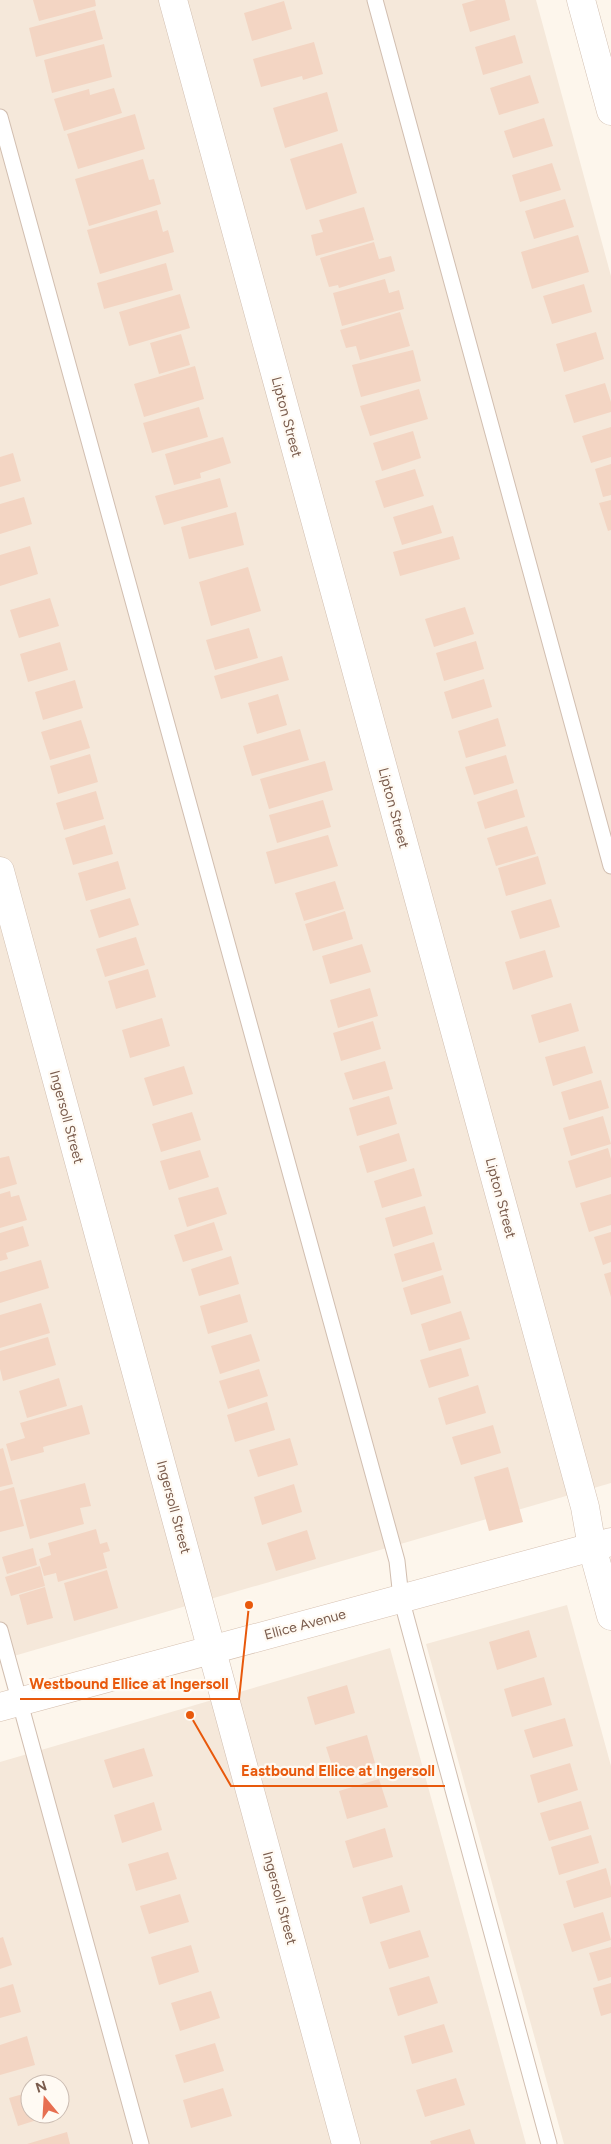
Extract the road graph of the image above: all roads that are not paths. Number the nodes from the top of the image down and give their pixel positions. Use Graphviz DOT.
graph roads {
  1 [pos="173,0"];
  2 [pos="375,0"];
  3 [pos="581,0"];
  4 [pos="611,111"];
  5 [pos="0,117"];
  6 [pos="611,866"];
  7 [pos="0,871"];
  8 [pos="601,1544"];
  9 [pos="401,1598"];
  10 [pos="611,1616"];
  11 [pos="0,1630"];
  12 [pos="212,1650"];
  13 [pos="10,1705"];
  14 [pos="141,2144"];
  15 [pos="346,2144"];
  16 [pos="548,2144"];
  1 -- 8 [label="street, Lipton Street"];
  2 -- 6 [label="lane"];
  3 -- 4 [label="street"];
  5 -- 9 [label="lane"];
  7 -- 12 [label="street, Ingersoll Street"];
  8 -- 9 [label="street, Ellice Avenue"];
  8 -- 10 [label="street, Lipton Street"];
  9 -- 12 [label="street, Ellice Avenue"];
  9 -- 16 [label="lane"];
  11 -- 13 [label="lane"];
  12 -- 13 [label="street, Ellice Avenue"];
  12 -- 15 [label="street, Ingersoll Street"];
  13 -- 14 [label="lane"];
}
